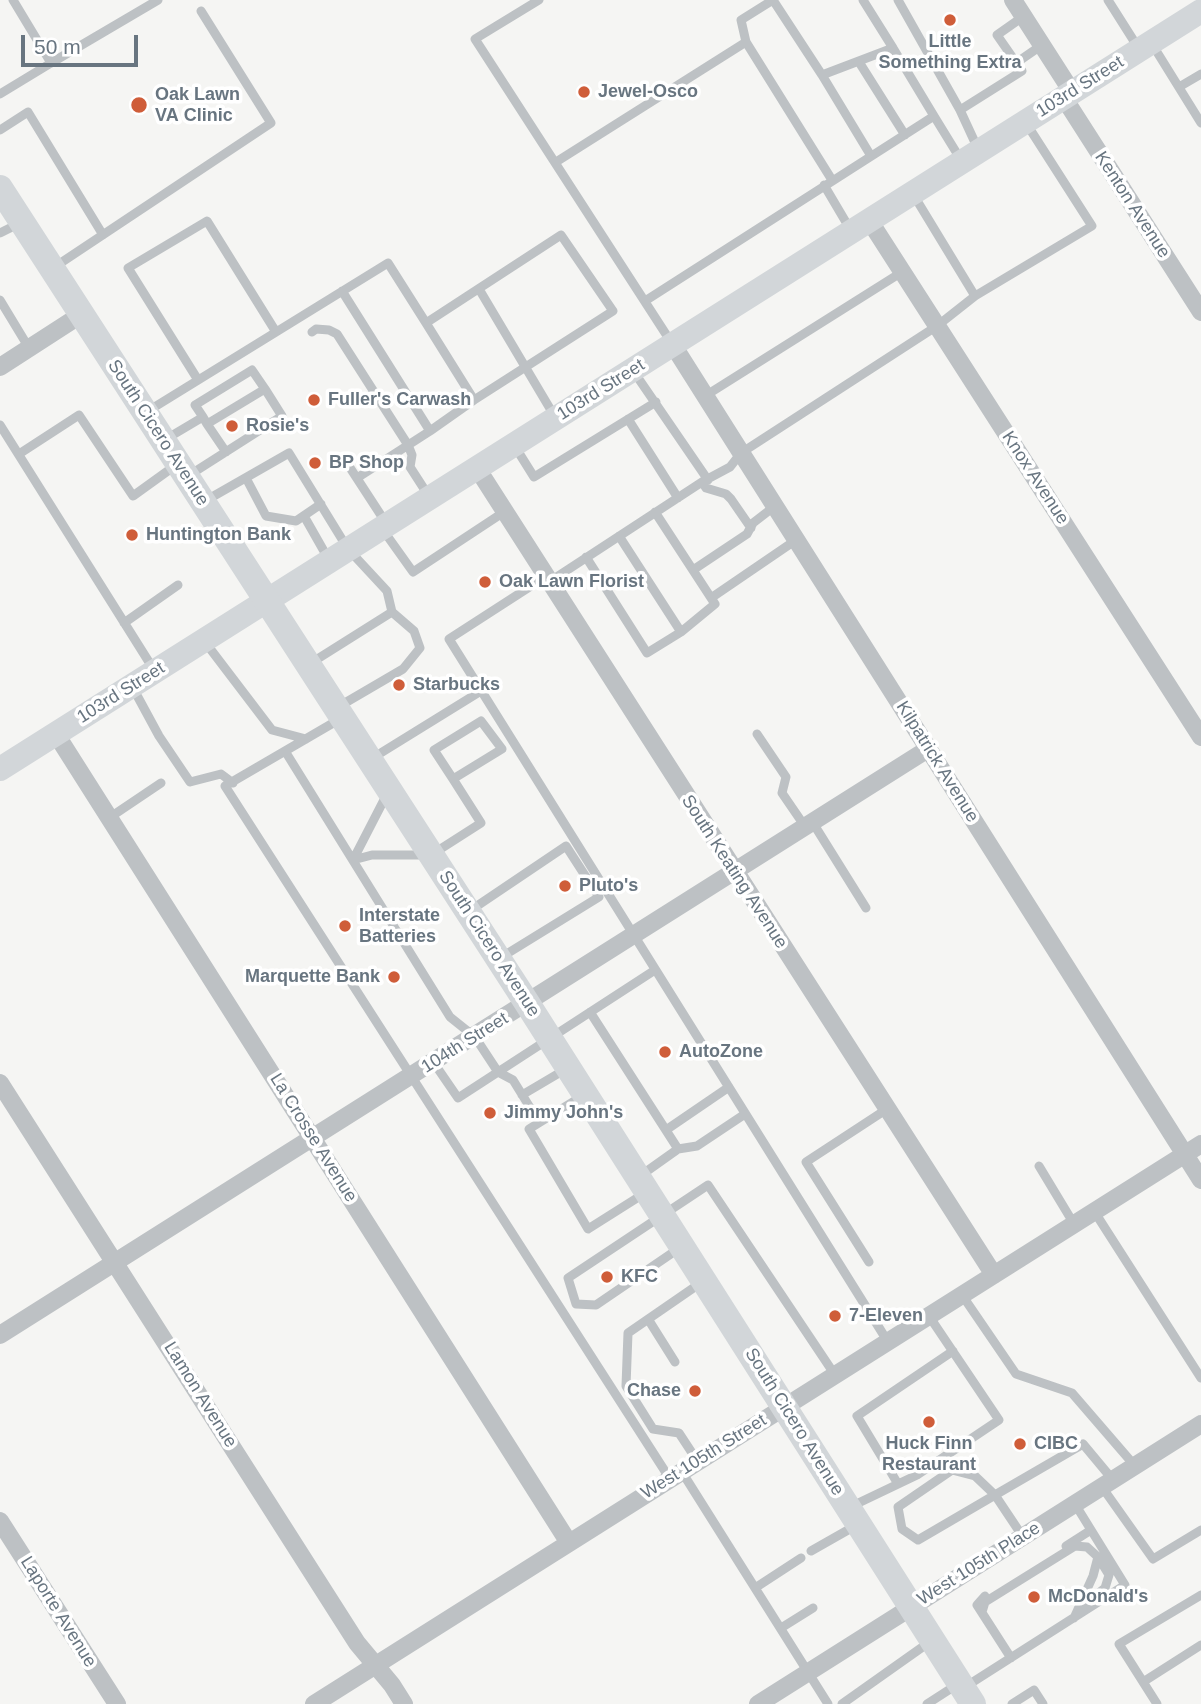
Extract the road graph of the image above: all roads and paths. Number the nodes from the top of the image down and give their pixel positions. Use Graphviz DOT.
graph roads {
  1 [pos="13,0"];
  2 [pos="158,0"];
  3 [pos="538,0"];
  4 [pos="863,0"];
  5 [pos="898,0"];
  6 [pos="1013,0"];
  7 [pos="1108,0"];
  8 [pos="201,11"];
  9 [pos="1201,11"];
  10 [pos="1024,16"];
  11 [pos="746,42"];
  12 [pos="1042,45"];
  13 [pos="1145,46"];
  14 [pos="893,48"];
  15 [pos="859,62"];
  16 [pos="51,63"];
  17 [pos="1016,63"];
  18 [pos="1201,74"];
  19 [pos="822,75"];
  20 [pos="1179,87"];
  21 [pos="1,91"];
  22 [pos="1068,95"];
  23 [pos="960,110"];
  24 [pos="934,117"];
  25 [pos="1025,122"];
  26 [pos="1201,123"];
  27 [pos="0,130"];
  28 [pos="905,135"];
  29 [pos="871,156"];
  30 [pos="971,156"];
  31 [pos="556,162"];
  32 [pos="828,183"];
  33 [pos="0,188"];
  34 [pos="912,193"];
  35 [pos="860,226"];
  36 [pos="11,228"];
  37 [pos="103,235"];
  38 [pos="52,269"];
  39 [pos="902,272"];
  40 [pos="478,289"];
  41 [pos="342,291"];
  42 [pos="975,296"];
  43 [pos="0,300"];
  44 [pos="645,300"];
  45 [pos="1201,312"];
  46 [pos="82,314"];
  47 [pos="426,323"];
  48 [pos="937,326"];
  49 [pos="276,331"];
  50 [pos="312,332"];
  51 [pos="673,345"];
  52 [pos="29,348"];
  53 [pos="0,367"];
  54 [pos="526,367"];
  55 [pos="633,370"];
  56 [pos="198,380"];
  57 [pos="265,389"];
  58 [pos="705,396"];
  59 [pos="474,400"];
  60 [pos="656,402"];
  61 [pos="145,412"];
  62 [pos="555,419"];
  63 [pos="628,419"];
  64 [pos="205,421"];
  65 [pos="0,425"];
  66 [pos="430,431"];
  67 [pos="163,440"];
  68 [pos="514,444"];
  69 [pos="408,445"];
  70 [pos="226,452"];
  71 [pos="741,453"];
  72 [pos="19,454"];
  73 [pos="345,460"];
  74 [pos="477,468"];
  75 [pos="183,470"];
  76 [pos="246,478"];
  77 [pos="357,478"];
  78 [pos="705,481"];
  79 [pos="430,498"];
  80 [pos="678,498"];
  81 [pos="203,502"];
  82 [pos="321,505"];
  83 [pos="775,506"];
  84 [pos="504,512"];
  85 [pos="655,512"];
  86 [pos="304,516"];
  87 [pos="384,527"];
  88 [pos="751,528"];
  89 [pos="619,536"];
  90 [pos="796,540"];
  91 [pos="339,555"];
  92 [pos="586,557"];
  93 [pos="693,570"];
  94 [pos="547,579"];
  95 [pos="178,585"];
  96 [pos="711,598"];
  97 [pos="267,601"];
  98 [pos="392,612"];
  99 [pos="124,623"];
  100 [pos="681,632"];
  101 [pos="204,640"];
  102 [pos="308,665"];
  103 [pos="155,671"];
  104 [pos="132,686"];
  105 [pos="481,691"];
  106 [pos="339,713"];
  107 [pos="56,734"];
  108 [pos="757,734"];
  109 [pos="1201,737"];
  110 [pos="306,739"];
  111 [pos="513,741"];
  112 [pos="502,749"];
  113 [pos="928,749"];
  114 [pos="285,751"];
  115 [pos="370,760"];
  116 [pos="0,769"];
  117 [pos="453,779"];
  118 [pos="161,783"];
  119 [pos="233,783"];
  120 [pos="389,790"];
  121 [pos="109,818"];
  122 [pos="809,825"];
  123 [pos="431,855"];
  124 [pos="353,860"];
  125 [pos="734,873"];
  126 [pos="866,908"];
  127 [pos="468,912"];
  128 [pos="634,936"];
  129 [pos="499,959"];
  130 [pos="655,970"];
  131 [pos="527,1003"];
  132 [pos="590,1012"];
  133 [pos="475,1037"];
  134 [pos="549,1038"];
  135 [pos="433,1063"];
  136 [pos="568,1067"];
  137 [pos="498,1072"];
  138 [pos="412,1077"];
  139 [pos="0,1083"];
  140 [pos="729,1087"];
  141 [pos="585,1094"];
  142 [pos="522,1095"];
  143 [pos="887,1109"];
  144 [pos="745,1114"];
  145 [pos="539,1122"];
  146 [pos="666,1130"];
  147 [pos="313,1139"];
  148 [pos="1201,1144"];
  149 [pos="678,1149"];
  150 [pos="1185,1154"];
  151 [pos="1039,1166"];
  152 [pos="1201,1180"];
  153 [pos="643,1185"];
  154 [pos="1094,1211"];
  155 [pos="663,1216"];
  156 [pos="1074,1224"];
  157 [pos="682,1246"];
  158 [pos="869,1262"];
  159 [pos="117,1263"];
  160 [pos="993,1275"];
  161 [pos="704,1281"];
  162 [pos="962,1295"];
  163 [pos="929,1316"];
  164 [pos="648,1319"];
  165 [pos="0,1335"];
  166 [pos="888,1342"];
  167 [pos="953,1351"];
  168 [pos="675,1362"];
  169 [pos="835,1375"];
  170 [pos="1201,1378"];
  171 [pos="784,1407"];
  172 [pos="1201,1424"];
  173 [pos="1135,1466"];
  174 [pos="683,1471"];
  175 [pos="1107,1483"];
  176 [pos="898,1484"];
  177 [pos="995,1494"];
  178 [pos="1074,1504"];
  179 [pos="854,1516"];
  180 [pos="0,1521"];
  181 [pos="1091,1530"];
  182 [pos="1201,1530"];
  183 [pos="1023,1536"];
  184 [pos="569,1543"];
  185 [pos="811,1551"];
  186 [pos="1098,1557"];
  187 [pos="801,1558"];
  188 [pos="755,1588"];
  189 [pos="1201,1595"];
  190 [pos="912,1607"];
  191 [pos="813,1608"];
  192 [pos="982,1612"];
  193 [pos="1075,1614"];
  194 [pos="780,1628"];
  195 [pos="932,1640"];
  196 [pos="1201,1645"];
  197 [pos="1010,1658"];
  198 [pos="375,1665"];
  199 [pos="808,1672"];
  200 [pos="1143,1682"];
  201 [pos="966,1692"];
  202 [pos="117,1704"];
  203 [pos="314,1704"];
  204 [pos="404,1704"];
  205 [pos="758,1704"];
  206 [pos="828,1704"];
  207 [pos="842,1704"];
  208 [pos="927,1704"];
  209 [pos="1012,1704"];
  210 [pos="1043,1704"];
  211 [pos="1157,1704"];
  1 -- 16 [label="lane"];
  2 -- 16 [label="lane"];
  3 -- 31 [label="lane"];
  4 -- 14 [label="lane"];
  5 -- 23 [label="lane"];
  6 -- 10 [label="street, Kenton Avenue"];
  7 -- 13 [label="lane"];
  8 -- 37 [label="lane"];
  9 -- 13 [label="main road, 103rd Street"];
  10 -- 12 [label="street, Kenton Avenue"];
  10 -- 17 [label="lane"];
  11 -- 19 [label="lane"];
  11 -- 31 [label="lane"];
  11 -- 32 [label="lane"];
  12 -- 17 [label="lane"];
  12 -- 22 [label="street, Kenton Avenue"];
  13 -- 20 [label="lane"];
  13 -- 22 [label="main road, 103rd Street"];
  14 -- 15 [label="lane"];
  14 -- 24 [label="lane"];
  15 -- 19 [label="lane"];
  15 -- 28 [label="lane"];
  16 -- 21 [label="lane"];
  17 -- 23 [label="lane"];
  18 -- 20 [label="lane"];
  19 -- 29 [label="lane"];
  20 -- 26 [label="lane"];
  22 -- 25 [label="main road, 103rd Street"];
  22 -- 45 [label="street, Kenton Avenue"];
  23 -- 30 [label="lane"];
  24 -- 28 [label="lane"];
  24 -- 30 [label="lane"];
  25 -- 30 [label="main road, 103rd Street"];
  25 -- 42 [label="lane"];
  27 -- 37 [label="lane"];
  28 -- 29 [label="lane"];
  29 -- 32 [label="lane"];
  30 -- 34 [label="main road, 103rd Street"];
  31 -- 44 [label="lane"];
  32 -- 35 [label="lane"];
  32 -- 44 [label="lane"];
  33 -- 36 [label="main road, South Cicero Avenue"];
  34 -- 35 [label="main road, 103rd Street"];
  34 -- 42 [label="lane"];
  35 -- 39 [label="street, Knox Avenue"];
  35 -- 51 [label="main road, 103rd Street"];
  36 -- 38 [label="main road, South Cicero Avenue"];
  37 -- 38 [label="lane"];
  38 -- 46 [label="main road, South Cicero Avenue"];
  39 -- 48 [label="street, Knox Avenue"];
  39 -- 58 [label="lane"];
  40 -- 47 [label="lane"];
  40 -- 54 [label="lane"];
  40 -- 54 [label="lane"];
  41 -- 47 [label="lane"];
  41 -- 49 [label="lane"];
  41 -- 66 [label="lane"];
  42 -- 48 [label="lane"];
  43 -- 52 [label="lane"];
  44 -- 51 [label="lane"];
  46 -- 52 [label="street"];
  46 -- 61 [label="main road, South Cicero Avenue"];
  47 -- 59 [label="lane"];
  48 -- 71 [label="lane"];
  48 -- 109 [label="street, Knox Avenue"];
  49 -- 56 [label="lane"];
  49 -- 56 [label="lane"];
  50 -- 69 [label="lane"];
  51 -- 55 [label="main road, 103rd Street"];
  51 -- 58 [label="street, Kilpatrick Avenue"];
  52 -- 53 [label="street"];
  54 -- 59 [label="lane"];
  54 -- 62 [label="lane"];
  55 -- 60 [label="lane"];
  55 -- 62 [label="main road, 103rd Street"];
  56 -- 61 [label="lane"];
  57 -- 64 [label="lane"];
  57 -- 64 [label="lane"];
  57 -- 70 [label="lane"];
  58 -- 71 [label="street, Kilpatrick Avenue"];
  59 -- 66 [label="lane"];
  60 -- 63 [label="lane"];
  60 -- 78 [label="lane"];
  61 -- 67 [label="main road, South Cicero Avenue"];
  62 -- 68 [label="main road, 103rd Street"];
  63 -- 68 [label="lane"];
  63 -- 80 [label="lane"];
  64 -- 67 [label="lane"];
  64 -- 70 [label="lane"];
  65 -- 72 [label="lane"];
  66 -- 69 [label="lane"];
  67 -- 75 [label="main road, South Cicero Avenue"];
  68 -- 74 [label="main road, 103rd Street"];
  69 -- 77 [label="lane"];
  69 -- 79 [label="lane"];
  70 -- 75 [label="lane"];
  71 -- 78 [label="lane"];
  71 -- 83 [label="street, Kilpatrick Avenue"];
  72 -- 75 [label="lane"];
  72 -- 99 [label="lane"];
  73 -- 77 [label="lane"];
  74 -- 79 [label="main road, 103rd Street"];
  74 -- 84 [label="street, South Keating Avenue"];
  75 -- 81 [label="main road, South Cicero Avenue"];
  76 -- 81 [label="lane"];
  76 -- 82 [label="lane"];
  76 -- 86 [label="lane"];
  77 -- 87 [label="lane"];
  78 -- 80 [label="lane"];
  78 -- 88 [label="lane"];
  79 -- 87 [label="main road, 103rd Street"];
  80 -- 85 [label="lane"];
  81 -- 97 [label="main road, South Cicero Avenue"];
  82 -- 86 [label="lane"];
  82 -- 91 [label="lane"];
  83 -- 88 [label="lane"];
  83 -- 90 [label="street, Kilpatrick Avenue"];
  84 -- 87 [label="lane"];
  84 -- 94 [label="street, South Keating Avenue"];
  85 -- 89 [label="lane"];
  85 -- 93 [label="lane"];
  86 -- 91 [label="lane"];
  87 -- 91 [label="main road, 103rd Street"];
  88 -- 93 [label="lane"];
  89 -- 92 [label="lane"];
  89 -- 100 [label="lane"];
  90 -- 96 [label="lane"];
  90 -- 113 [label="street, Kilpatrick Avenue"];
  91 -- 97 [label="main road, 103rd Street"];
  91 -- 98 [label="lane"];
  92 -- 94 [label="lane"];
  92 -- 100 [label="lane"];
  93 -- 96 [label="lane"];
  94 -- 105 [label="lane"];
  94 -- 125 [label="street, South Keating Avenue"];
  95 -- 99 [label="lane"];
  96 -- 100 [label="lane"];
  97 -- 101 [label="main road, 103rd Street"];
  97 -- 102 [label="main road, South Cicero Avenue"];
  98 -- 102 [label="lane"];
  98 -- 106 [label="lane"];
  99 -- 103 [label="lane"];
  101 -- 103 [label="main road, 103rd Street"];
  101 -- 110 [label="lane"];
  102 -- 106 [label="main road, South Cicero Avenue"];
  103 -- 104 [label="main road, 103rd Street"];
  104 -- 107 [label="main road, 103rd Street"];
  104 -- 119 [label="lane"];
  105 -- 111 [label="lane"];
  105 -- 115 [label="lane"];
  106 -- 110 [label="lane"];
  106 -- 115 [label="main road, South Cicero Avenue"];
  107 -- 116 [label="main road, 103rd Street"];
  107 -- 121 [label="street, La Crosse Avenue"];
  108 -- 122 [label="lane"];
  110 -- 114 [label="lane"];
  111 -- 112 [label="lane"];
  111 -- 128 [label="lane"];
  112 -- 117 [label="lane"];
  112 -- 117 [label="lane"];
  113 -- 122 [label="street, 104th Street"];
  113 -- 150 [label="street, Kilpatrick Avenue"];
  114 -- 119 [label="lane"];
  114 -- 124 [label="lane"];
  115 -- 120 [label="main road, South Cicero Avenue"];
  117 -- 123 [label="lane"];
  118 -- 121 [label="lane"];
  119 -- 138 [label="lane"];
  120 -- 123 [label="main road, South Cicero Avenue"];
  120 -- 124 [label="lane"];
  121 -- 147 [label="street, La Crosse Avenue"];
  122 -- 125 [label="street, 104th Street"];
  122 -- 126 [label="lane"];
  123 -- 124 [label="lane"];
  123 -- 127 [label="main road, South Cicero Avenue"];
  124 -- 133 [label="lane"];
  125 -- 128 [label="street, 104th Street"];
  125 -- 143 [label="street, South Keating Avenue"];
  127 -- 129 [label="main road, South Cicero Avenue"];
  127 -- 129 [label="lane"];
  128 -- 130 [label="lane"];
  128 -- 131 [label="street, 104th Street"];
  129 -- 131 [label="main road, South Cicero Avenue"];
  130 -- 132 [label="lane"];
  130 -- 140 [label="lane"];
  131 -- 133 [label="street, 104th Street"];
  131 -- 134 [label="main road, South Cicero Avenue"];
  132 -- 134 [label="lane"];
  132 -- 146 [label="lane"];
  133 -- 135 [label="street, 104th Street"];
  133 -- 137 [label="lane"];
  134 -- 136 [label="main road, South Cicero Avenue"];
  134 -- 137 [label="lane"];
  135 -- 137 [label="lane"];
  135 -- 138 [label="street, 104th Street"];
  136 -- 141 [label="main road, South Cicero Avenue"];
  136 -- 142 [label="lane"];
  137 -- 142 [label="lane"];
  138 -- 147 [label="street, 104th Street"];
  138 -- 174 [label="lane"];
  139 -- 159 [label="street, Lamon Avenue"];
  140 -- 144 [label="lane"];
  140 -- 146 [label="lane"];
  141 -- 145 [label="lane"];
  141 -- 153 [label="main road, South Cicero Avenue"];
  142 -- 145 [label="lane"];
  143 -- 158 [label="lane"];
  143 -- 160 [label="street, South Keating Avenue"];
  144 -- 149 [label="lane"];
  144 -- 166 [label="lane"];
  145 -- 153 [label="lane"];
  146 -- 149 [label="lane"];
  147 -- 159 [label="street, 104th Street"];
  147 -- 184 [label="street, La Crosse Avenue"];
  148 -- 150 [label="street, West 105th Street"];
  149 -- 153 [label="lane"];
  150 -- 152 [label="street, Kilpatrick Avenue"];
  150 -- 154 [label="street, West 105th Street"];
  151 -- 156 [label="lane"];
  153 -- 155 [label="main road, South Cicero Avenue"];
  154 -- 156 [label="street, West 105th Street"];
  154 -- 170 [label="lane"];
  155 -- 157 [label="main road, South Cicero Avenue"];
  155 -- 157 [label="lane"];
  155 -- 169 [label="lane"];
  156 -- 160 [label="street, West 105th Street"];
  157 -- 161 [label="main road, South Cicero Avenue"];
  159 -- 165 [label="street, 104th Street"];
  159 -- 198 [label="street, Lamon Avenue"];
  160 -- 162 [label="street, West 105th Street"];
  161 -- 164 [label="lane"];
  161 -- 171 [label="main road, South Cicero Avenue"];
  162 -- 163 [label="street, West 105th Street"];
  162 -- 173 [label="lane"];
  163 -- 166 [label="street, West 105th Street"];
  163 -- 167 [label="lane"];
  164 -- 168 [label="lane"];
  164 -- 174 [label="lane"];
  166 -- 169 [label="street, West 105th Street"];
  167 -- 176 [label="lane"];
  167 -- 176 [label="lane"];
  169 -- 171 [label="street, West 105th Street"];
  171 -- 174 [label="street, West 105th Street"];
  171 -- 179 [label="main road, South Cicero Avenue"];
  172 -- 173 [label="street, West 105th Place"];
  173 -- 175 [label="street, West 105th Place"];
  174 -- 184 [label="street, West 105th Street"];
  174 -- 188 [label="lane"];
  175 -- 177 [label="lane"];
  175 -- 178 [label="street, West 105th Place"];
  175 -- 182 [label="lane"];
  176 -- 179 [label="lane"];
  177 -- 177 [label="lane"];
  177 -- 183 [label="lane"];
  178 -- 181 [label="lane"];
  178 -- 183 [label="street, West 105th Place"];
  179 -- 185 [label="lane"];
  179 -- 190 [label="main road, South Cicero Avenue"];
  180 -- 202 [label="street, Laporte Avenue"];
  181 -- 192 [label="lane"];
  181 -- 193 [label="lane"];
  183 -- 190 [label="street, West 105th Place"];
  184 -- 198 [label="street, West 105th Street"];
  186 -- 192 [label="lane"];
  186 -- 193 [label="lane"];
  186 -- 193 [label="lane"];
  187 -- 188 [label="lane"];
  188 -- 194 [label="lane"];
  189 -- 200 [label="lane"];
  190 -- 195 [label="main road, South Cicero Avenue"];
  190 -- 199 [label="street, West 105th Place"];
  191 -- 194 [label="lane"];
  192 -- 197 [label="lane"];
  193 -- 197 [label="lane"];
  194 -- 199 [label="lane"];
  195 -- 201 [label="main road, South Cicero Avenue"];
  195 -- 207 [label="lane"];
  196 -- 200 [label="lane"];
  197 -- 201 [label="lane"];
  198 -- 203 [label="street, West 105th Street"];
  198 -- 204 [label="street, Lamon Avenue"];
  199 -- 205 [label="street, West 105th Place"];
  199 -- 206 [label="lane"];
  200 -- 211 [label="lane"];
  201 -- 208 [label="lane"];
  209 -- 210 [label="lane"];
}
